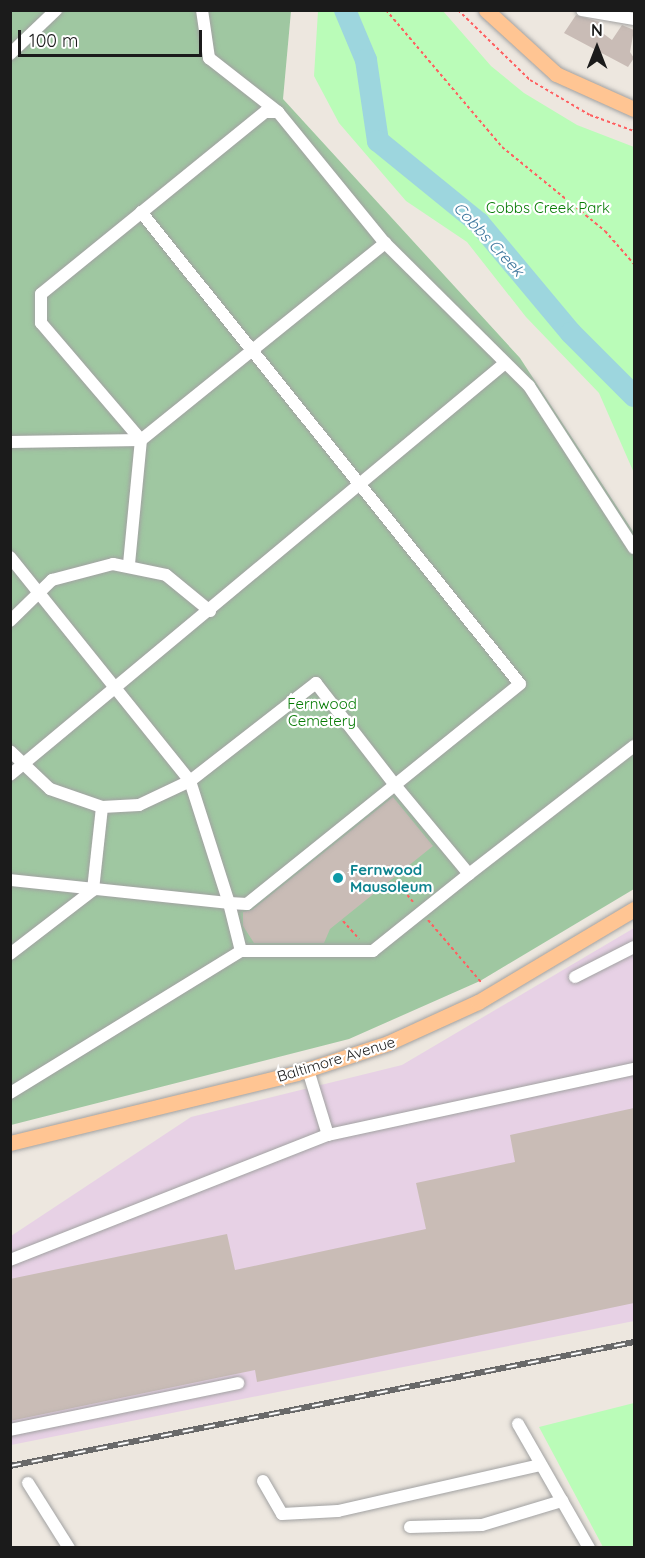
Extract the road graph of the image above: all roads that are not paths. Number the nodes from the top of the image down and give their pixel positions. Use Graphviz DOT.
graph roads {
  1 [pos="56,10"];
  2 [pos="202,10"];
  3 [pos="486,10"];
  4 [pos="582,10"];
  5 [pos="634,19"];
  6 [pos="10,54"];
  7 [pos="634,109"];
  8 [pos="278,112"];
  9 [pos="141,212"];
  10 [pos="385,243"];
  11 [pos="254,352"];
  12 [pos="505,363"];
  13 [pos="141,440"];
  14 [pos="10,442"];
  15 [pos="362,487"];
  16 [pos="634,548"];
  17 [pos="10,556"];
  18 [pos="129,564"];
  19 [pos="39,589"];
  20 [pos="210,611"];
  21 [pos="10,621"];
  22 [pos="117,688"];
  23 [pos="634,746"];
  24 [pos="10,751"];
  25 [pos="22,766"];
  26 [pos="10,775"];
  27 [pos="190,781"];
  28 [pos="395,785"];
  29 [pos="102,807"];
  30 [pos="469,874"];
  31 [pos="10,880"];
  32 [pos="93,890"];
  33 [pos="229,903"];
  34 [pos="634,909"];
  35 [pos="634,946"];
  36 [pos="241,951"];
  37 [pos="10,954"];
  38 [pos="575,978"];
  39 [pos="634,1069"];
  40 [pos="308,1070"];
  41 [pos="10,1093"];
  42 [pos="328,1135"];
  43 [pos="10,1143"];
  44 [pos="10,1260"];
  45 [pos="238,1383"];
  46 [pos="518,1424"];
  47 [pos="10,1430"];
  48 [pos="542,1465"];
  49 [pos="263,1481"];
  50 [pos="28,1483"];
  51 [pos="562,1501"];
  52 [pos="410,1527"];
  53 [pos="69,1548"];
  54 [pos="589,1548"];
  1 -- 6 [label="street"];
  2 -- 8 [label="street"];
  3 -- 7 [label="main road"];
  4 -- 5 [label="street"];
  8 -- 9 [label="street"];
  8 -- 10 [label="street"];
  9 -- 11 [label="street"];
  9 -- 13 [label="street"];
  10 -- 11 [label="street"];
  10 -- 12 [label="street"];
  11 -- 13 [label="street"];
  11 -- 15 [label="street"];
  12 -- 15 [label="street"];
  12 -- 16 [label="street"];
  13 -- 14 [label="street"];
  13 -- 18 [label="street"];
  15 -- 20 [label="street"];
  15 -- 28 [label="street"];
  17 -- 19 [label="street"];
  18 -- 19 [label="street"];
  18 -- 20 [label="street"];
  19 -- 21 [label="street"];
  19 -- 22 [label="street"];
  20 -- 22 [label="street"];
  22 -- 25 [label="street"];
  22 -- 27 [label="street"];
  23 -- 30 [label="street"];
  24 -- 25 [label="street"];
  25 -- 26 [label="street"];
  25 -- 29 [label="street"];
  27 -- 28 [label="street"];
  27 -- 29 [label="street"];
  27 -- 33 [label="street"];
  28 -- 30 [label="street"];
  28 -- 33 [label="street"];
  29 -- 32 [label="street"];
  30 -- 36 [label="street"];
  31 -- 32 [label="street"];
  32 -- 33 [label="street"];
  32 -- 37 [label="street"];
  33 -- 36 [label="street"];
  34 -- 40 [label="main road, Baltimore Avenue"];
  35 -- 38 [label="street"];
  36 -- 41 [label="street"];
  39 -- 42 [label="street"];
  40 -- 42 [label="street"];
  40 -- 43 [label="main road, Baltimore Avenue"];
  42 -- 44 [label="street"];
  45 -- 47 [label="street"];
  46 -- 48 [label="street"];
  48 -- 49 [label="street"];
  48 -- 51 [label="street"];
  50 -- 53 [label="street"];
  51 -- 52 [label="street"];
  51 -- 54 [label="street"];
}
